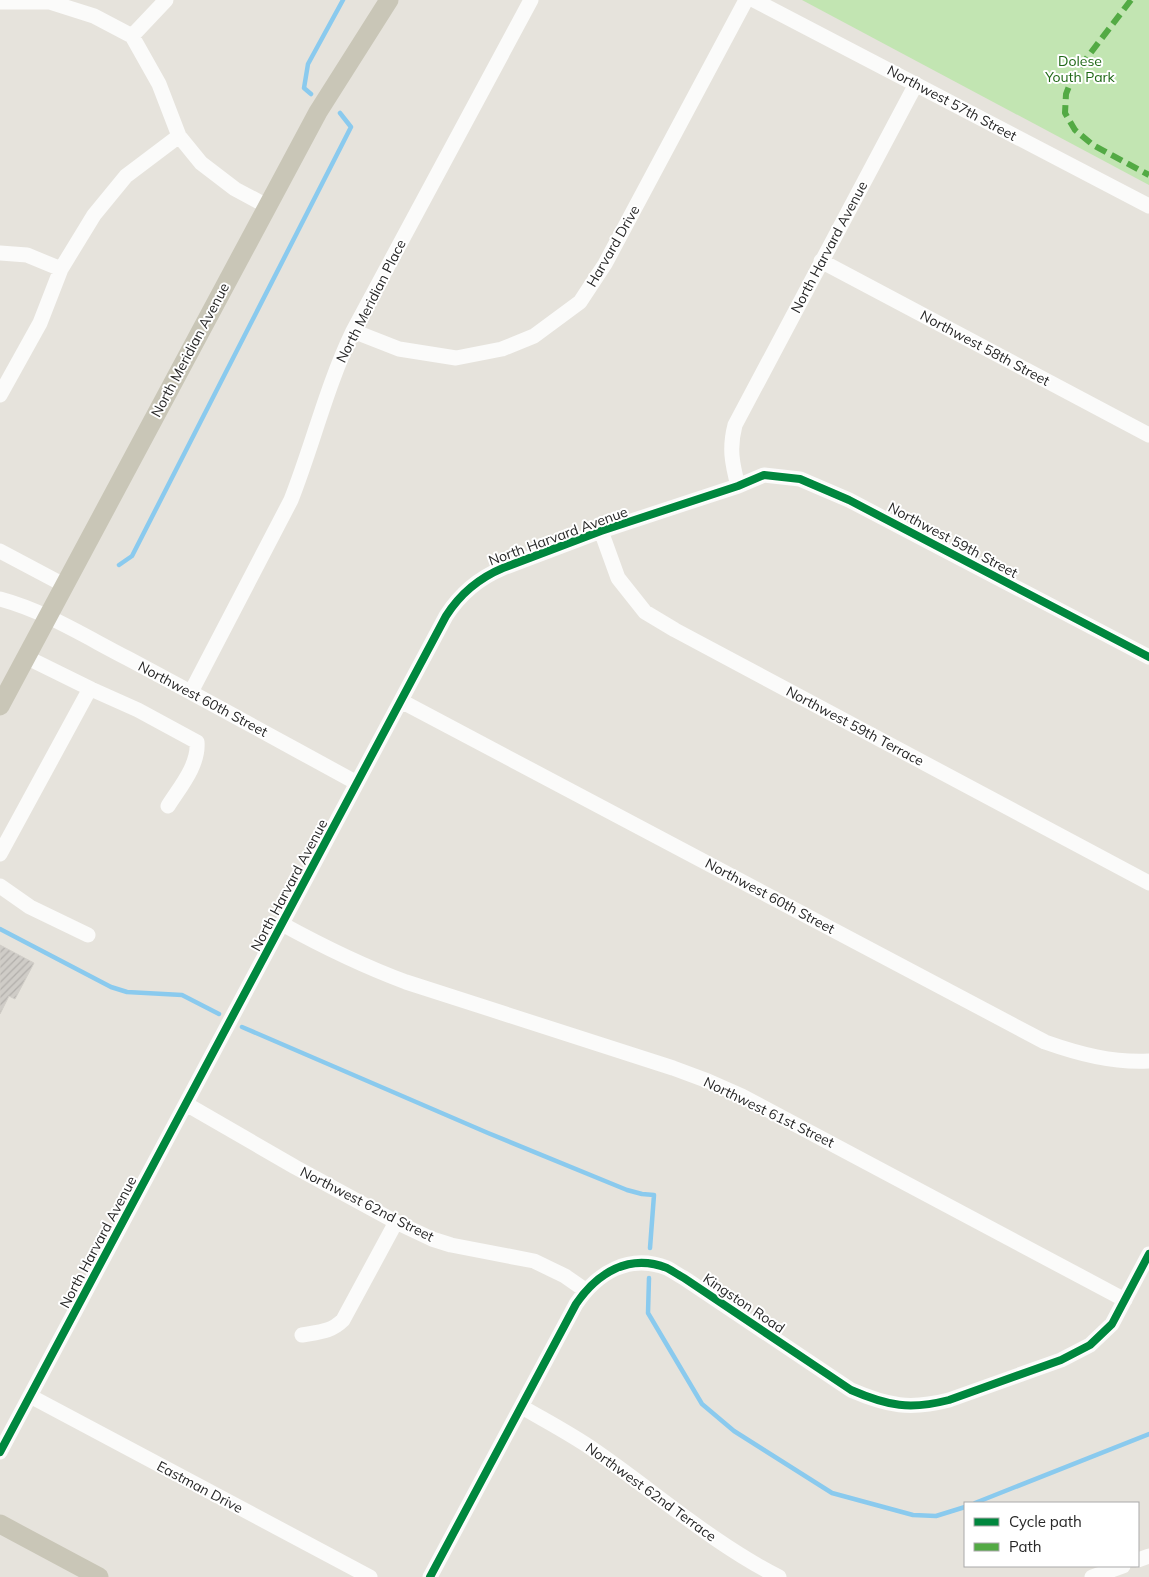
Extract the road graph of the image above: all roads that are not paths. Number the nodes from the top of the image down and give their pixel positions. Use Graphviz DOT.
graph roads {
  1 [pos="166,0"];
  2 [pos="389,0"];
  3 [pos="531,0"];
  4 [pos="746,0"];
  5 [pos="754,0"];
  6 [pos="0,2"];
  7 [pos="132,36"];
  8 [pos="916,84"];
  9 [pos="180,136"];
  10 [pos="267,206"];
  11 [pos="1149,206"];
  12 [pos="0,253"];
  13 [pos="821,261"];
  14 [pos="61,269"];
  15 [pos="353,331"];
  16 [pos="0,395"];
  17 [pos="1149,435"];
  18 [pos="738,486"];
  19 [pos="601,531"];
  20 [pos="0,551"];
  21 [pos="64,585"];
  22 [pos="0,599"];
  23 [pos="48,617"];
  24 [pos="26,657"];
  25 [pos="1149,657"];
  26 [pos="91,689"];
  27 [pos="191,692"];
  28 [pos="401,701"];
  29 [pos="0,706"];
  30 [pos="357,783"];
  31 [pos="168,806"];
  32 [pos="0,854"];
  33 [pos="1149,883"];
  34 [pos="0,886"];
  35 [pos="282,924"];
  36 [pos="88,935"];
  37 [pos="1149,1061"];
  38 [pos="186,1104"];
  39 [pos="396,1222"];
  40 [pos="1149,1254"];
  41 [pos="585,1290"];
  42 [pos="1125,1300"];
  43 [pos="302,1335"];
  44 [pos="30,1396"];
  45 [pos="522,1407"];
  46 [pos="0,1452"];
  47 [pos="0,1524"];
  48 [pos="1120,1567"];
  49 [pos="90,1575"];
  50 [pos="370,1577"];
  51 [pos="430,1577"];
  52 [pos="779,1577"];
  53 [pos="1092,1577"];
  1 -- 7 [label="street"];
  2 -- 10 [label="main road, North Meridian Avenue"];
  3 -- 15 [label="street, North Meridian Place"];
  4 -- 15 [label="street, Harvard Drive"];
  5 -- 8 [label="street, Northwest 57th Street"];
  6 -- 7 [label="street"];
  7 -- 9 [label="street"];
  8 -- 11 [label="street, Northwest 57th Street"];
  8 -- 13 [label="street, North Harvard Avenue"];
  9 -- 10 [label="street"];
  9 -- 14 [label="street"];
  10 -- 21 [label="main road, North Meridian Avenue"];
  12 -- 14 [label="street"];
  13 -- 17 [label="street, Northwest 58th Street"];
  13 -- 18 [label="street, North Harvard Avenue"];
  14 -- 16 [label="street"];
  15 -- 27 [label="street, North Meridian Place"];
  18 -- 19 [label="street, North Harvard Avenue"];
  18 -- 25 [label="street, Northwest 59th Street"];
  19 -- 28 [label="street, North Harvard Avenue"];
  19 -- 33 [label="street, Northwest 59th Terrace"];
  20 -- 21 [label="street"];
  21 -- 23 [label="main road, North Meridian Avenue"];
  22 -- 23 [label="street, Northwest 60th Street"];
  23 -- 24 [label="main road, North Meridian Avenue"];
  23 -- 27 [label="street, Northwest 60th Street"];
  24 -- 26 [label="street"];
  24 -- 29 [label="main road, North Meridian Avenue"];
  26 -- 31 [label="street"];
  26 -- 32 [label="street"];
  27 -- 30 [label="street, Northwest 60th Street"];
  28 -- 30 [label="street, North Harvard Avenue"];
  28 -- 37 [label="street, Northwest 60th Street"];
  30 -- 35 [label="street, North Harvard Avenue"];
  34 -- 36 [label="street"];
  35 -- 38 [label="street, North Harvard Avenue"];
  35 -- 42 [label="street, Northwest 61st Street"];
  38 -- 39 [label="street, Northwest 62nd Street"];
  38 -- 44 [label="street, North Harvard Avenue"];
  39 -- 41 [label="street, Northwest 62nd Street"];
  39 -- 43 [label="street"];
  40 -- 42 [label="street, Kingston Road"];
  41 -- 42 [label="street, Kingston Road"];
  41 -- 45 [label="street, Kingston Road"];
  44 -- 46 [label="street, North Harvard Avenue"];
  44 -- 50 [label="street, Eastman Drive"];
  45 -- 51 [label="street, Kingston Road"];
  45 -- 52 [label="street, Northwest 62nd Terrace"];
  47 -- 49 [label="main road"];
  48 -- 53 [label="street"];
}
